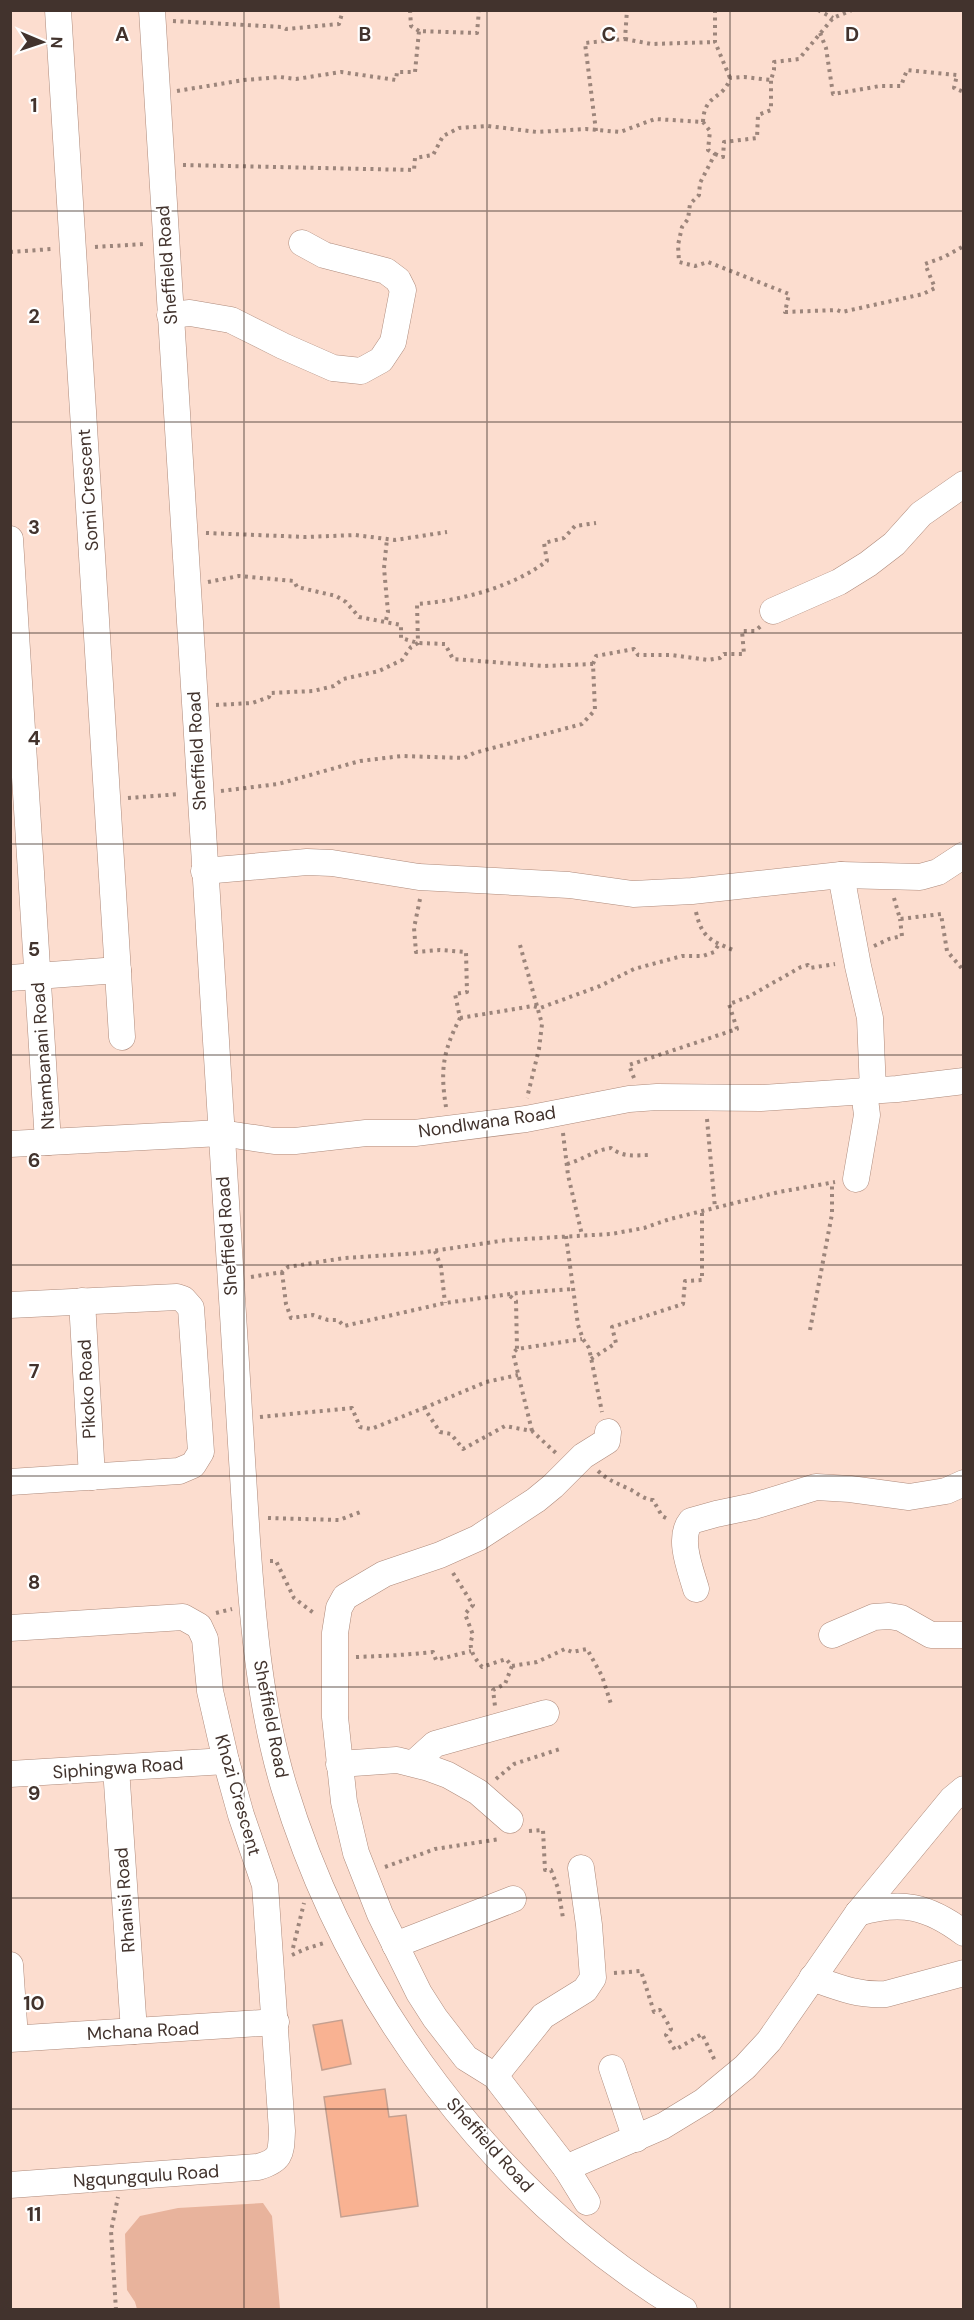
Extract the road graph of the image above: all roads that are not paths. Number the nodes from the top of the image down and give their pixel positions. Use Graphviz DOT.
graph roads {
  1 [pos="58,10"];
  2 [pos="162,16"];
  3 [pos="302,243"];
  4 [pos="170,315"];
  5 [pos="963,484"];
  6 [pos="10,539"];
  7 [pos="773,611"];
  8 [pos="13,631"];
  9 [pos="963,855"];
  10 [pos="204,871"];
  11 [pos="841,875"];
  12 [pos="118,970"];
  13 [pos="38,976"];
  14 [pos="10,978"];
  15 [pos="122,1037"];
  16 [pos="963,1081"];
  17 [pos="869,1091"];
  18 [pos="221,1133"];
  19 [pos="48,1142"];
  20 [pos="10,1144"];
  21 [pos="844,1181"];
  22 [pos="82,1301"];
  23 [pos="10,1305"];
  24 [pos="608,1432"];
  25 [pos="92,1477"];
  26 [pos="10,1482"];
  27 [pos="963,1483"];
  28 [pos="696,1589"];
  29 [pos="10,1628"];
  30 [pos="832,1635"];
  31 [pos="963,1635"];
  32 [pos="546,1713"];
  33 [pos="226,1761"];
  34 [pos="414,1763"];
  35 [pos="339,1764"];
  36 [pos="116,1768"];
  37 [pos="10,1774"];
  38 [pos="963,1789"];
  39 [pos="510,1820"];
  40 [pos="581,1868"];
  41 [pos="896,1869"];
  42 [pos="513,1899"];
  43 [pos="925,1909"];
  44 [pos="858,1913"];
  45 [pos="963,1933"];
  46 [pos="395,1945"];
  47 [pos="10,1965"];
  48 [pos="963,1973"];
  49 [pos="812,1978"];
  50 [pos="276,2022"];
  51 [pos="134,2031"];
  52 [pos="13,2038"];
  53 [pos="612,2068"];
  54 [pos="495,2076"];
  55 [pos="636,2139"];
  56 [pos="279,2157"];
  57 [pos="566,2168"];
  58 [pos="10,2185"];
  59 [pos="587,2202"];
  60 [pos="684,2310"];
  1 -- 12 [label="street, Somi Crescent"];
  2 -- 4 [label="street, Sheffield Road"];
  3 -- 4 [label="street"];
  4 -- 10 [label="street, Sheffield Road"];
  5 -- 7 [label="street"];
  6 -- 8 [label="street, Ntambanani Road"];
  8 -- 13 [label="street, Ntambanani Road"];
  9 -- 11 [label="street"];
  10 -- 11 [label="street"];
  10 -- 18 [label="street, Sheffield Road"];
  11 -- 17 [label="street"];
  12 -- 13 [label="street"];
  12 -- 15 [label="street, Somi Crescent"];
  13 -- 14 [label="street"];
  13 -- 19 [label="street, Ntambanani Road"];
  16 -- 17 [label="street, Nondlwana Road"];
  17 -- 18 [label="street, Nondlwana Road"];
  17 -- 21 [label="street"];
  18 -- 19 [label="street, Nondlwana Road"];
  18 -- 60 [label="street, Sheffield Road"];
  19 -- 20 [label="street, Nondlwana Road"];
  22 -- 23 [label="street"];
  22 -- 25 [label="street, Pikoko Road"];
  22 -- 25 [label="street"];
  24 -- 35 [label="street"];
  25 -- 26 [label="street"];
  27 -- 28 [label="street"];
  29 -- 33 [label="street, Khozi Crescent"];
  30 -- 31 [label="street"];
  32 -- 34 [label="street"];
  33 -- 36 [label="street, Siphingwa Road"];
  33 -- 50 [label="street, Khozi Crescent"];
  34 -- 35 [label="street"];
  34 -- 39 [label="street"];
  35 -- 46 [label="street"];
  36 -- 37 [label="street, Siphingwa Road"];
  36 -- 51 [label="street, Rhanisi Road"];
  38 -- 41 [label="street"];
  40 -- 54 [label="street"];
  41 -- 43 [label="street"];
  41 -- 44 [label="street"];
  42 -- 46 [label="street"];
  43 -- 44 [label="street"];
  43 -- 45 [label="street"];
  44 -- 49 [label="street"];
  46 -- 54 [label="street"];
  47 -- 52 [label="street"];
  48 -- 49 [label="street"];
  49 -- 55 [label="street"];
  50 -- 51 [label="street, Mchana Road"];
  50 -- 56 [label="street, Khozi Crescent"];
  51 -- 52 [label="street, Mchana Road"];
  53 -- 55 [label="street"];
  54 -- 57 [label="street"];
  55 -- 57 [label="street"];
  56 -- 58 [label="street, Ngqungqulu Road"];
  57 -- 59 [label="street"];
}
